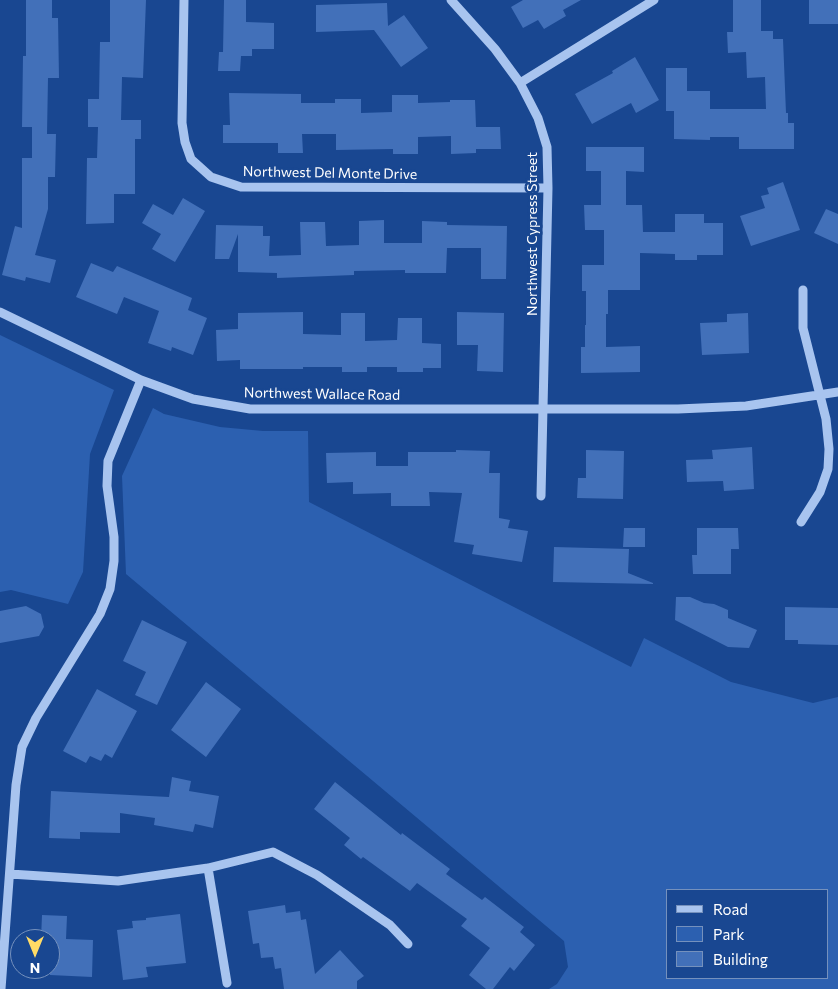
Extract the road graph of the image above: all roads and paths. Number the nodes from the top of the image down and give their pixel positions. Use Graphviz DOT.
graph roads {
  1 [pos="184,0"];
  2 [pos="451,0"];
  3 [pos="654,0"];
  4 [pos="520,83"];
  5 [pos="548,188"];
  6 [pos="803,290"];
  7 [pos="0,312"];
  8 [pos="141,380"];
  9 [pos="838,392"];
  10 [pos="820,394"];
  11 [pos="543,409"];
  12 [pos="541,496"];
  13 [pos="801,522"];
  14 [pos="208,868"];
  15 [pos="10,874"];
  16 [pos="408,944"];
  17 [pos="227,984"];
  18 [pos="1,989"];
  1 -- 5 [label="street, Northwest Del Monte Drive"];
  2 -- 4 [label="street, Northwest Cypress Street"];
  3 -- 4 [label="street"];
  4 -- 5 [label="street, Northwest Cypress Street"];
  5 -- 11 [label="street, Northwest Cypress Street"];
  6 -- 10 [label="street"];
  7 -- 8 [label="street, Northwest Wallace Road"];
  8 -- 11 [label="street, Northwest Wallace Road"];
  8 -- 15 [label="street"];
  9 -- 10 [label="street, Northwest Wallace Road"];
  10 -- 11 [label="street, Northwest Wallace Road"];
  10 -- 13 [label="street"];
  11 -- 12 [label="street"];
  14 -- 15 [label="street"];
  14 -- 16 [label="street"];
  14 -- 17 [label="street"];
  15 -- 18 [label="street"];
}
